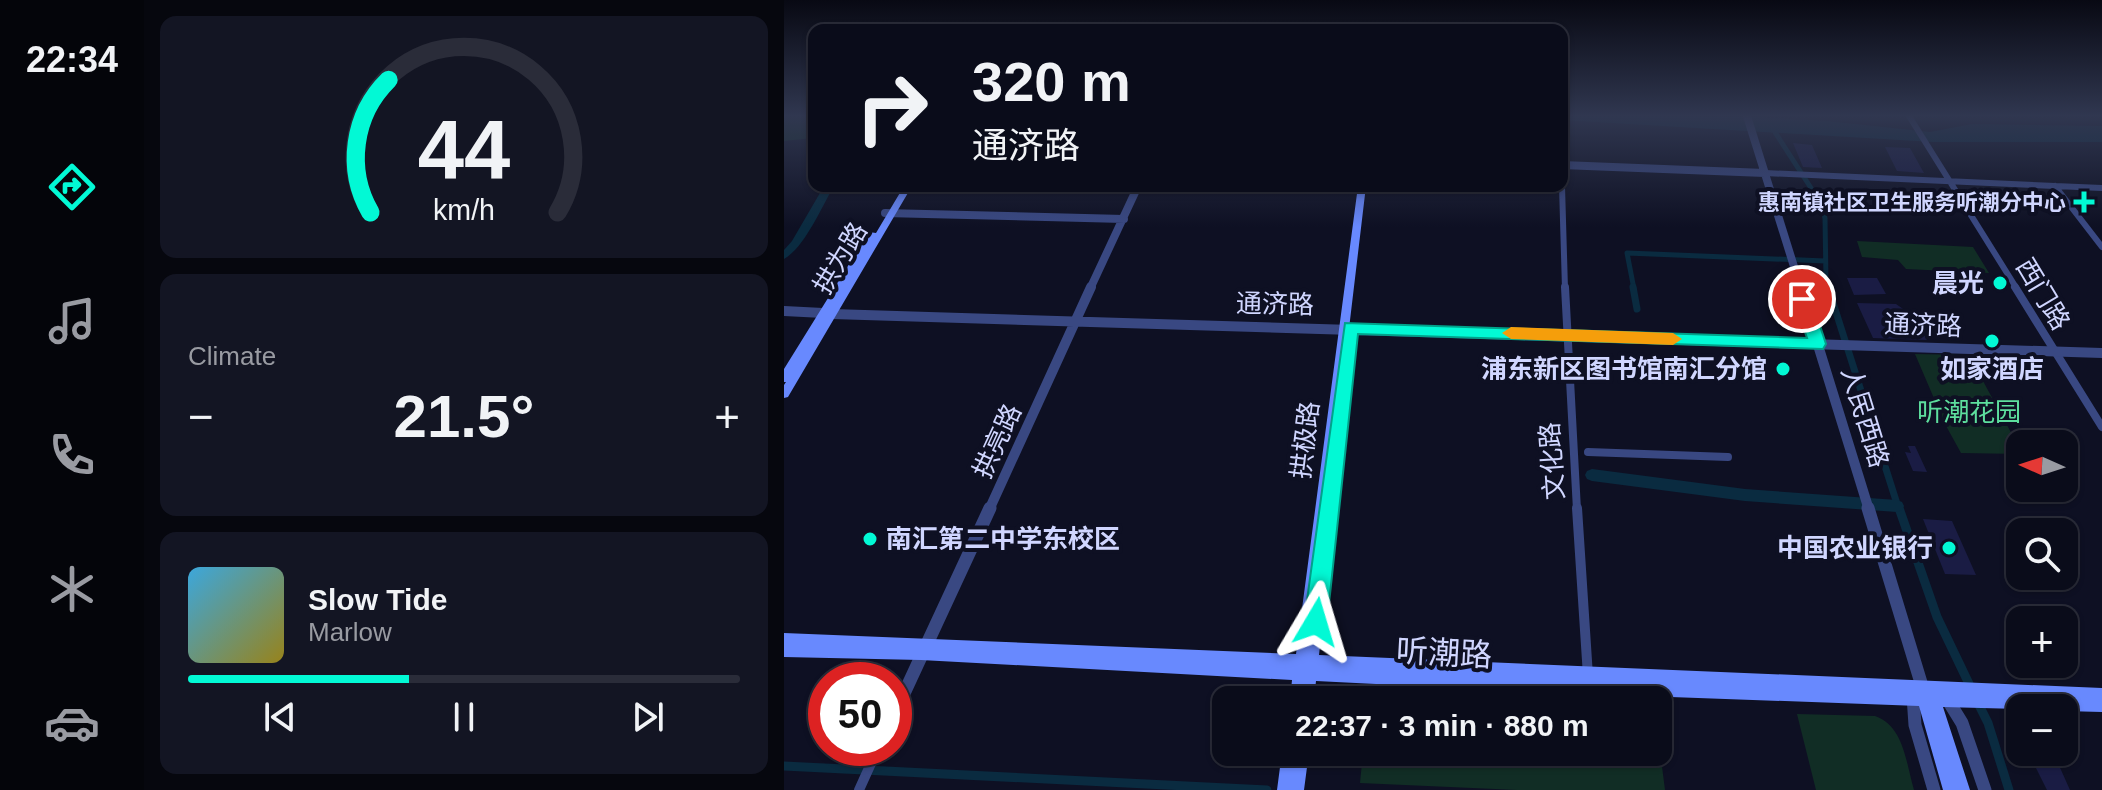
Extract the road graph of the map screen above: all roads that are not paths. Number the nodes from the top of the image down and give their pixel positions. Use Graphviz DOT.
graph roads {
  1 [pos="1759,153"];
  2 [pos="1933,153"];
  3 [pos="1568,165"];
  4 [pos="1765,173"];
  5 [pos="1950,180"];
  6 [pos="2055,186"];
  7 [pos="2102,188"];
  8 [pos="898,192"];
  9 [pos="904,192"];
  10 [pos="1135,192"];
  11 [pos="1363,192"];
  12 [pos="1562,192"];
  13 [pos="889,213"];
  14 [pos="1124,219"];
  15 [pos="2102,247"];
  16 [pos="784,311"];
  17 [pos="827,314"];
  18 [pos="1076,323"];
  19 [pos="1347,328"];
  20 [pos="1566,335"];
  21 [pos="1817,344"];
  22 [pos="2054,352"];
  23 [pos="2102,353"];
  24 [pos="784,378"];
  25 [pos="784,394"];
  26 [pos="2102,427"];
  27 [pos="1588,452"];
  28 [pos="1728,457"];
  29 [pos="784,640"];
  30 [pos="924,649"];
  31 [pos="784,650"];
  32 [pos="1306,668"];
  33 [pos="912,675"];
  34 [pos="1588,680"];
  35 [pos="1301,686"];
  36 [pos="1307,686"];
  37 [pos="1968,693"];
  38 [pos="1985,694"];
  39 [pos="1927,695"];
  40 [pos="2102,695"];
  41 [pos="2102,705"];
  42 [pos="870,766"];
  43 [pos="859,790"];
  44 [pos="1934,790"];
  45 [pos="1951,790"];
  46 [pos="1962,790"];
  47 [pos="1985,790"];
  1 -- 4 [label="street, 人民西路"];
  2 -- 5 [label="street, 西门路"];
  3 -- 4 [label="street"];
  4 -- 5 [label="street"];
  4 -- 21 [label="street, 人民西路"];
  5 -- 6 [label="street"];
  5 -- 22 [label="street, 西门路"];
  6 -- 7 [label="street"];
  6 -- 15 [label="street"];
  8 -- 13 [label="main road, 拱为路"];
  9 -- 13 [label="main road, 拱为路"];
  10 -- 14 [label="street, 拱亮路"];
  11 -- 19 [label="main road, 拱极路"];
  12 -- 20 [label="street, 文化路"];
  13 -- 14 [label="street"];
  13 -- 17 [label="main road, 拱为路"];
  14 -- 18 [label="street, 拱亮路"];
  16 -- 17 [label="street, 通济路"];
  17 -- 18 [label="street, 通济路"];
  17 -- 24 [label="main road, 拱为路"];
  17 -- 25 [label="main road, 拱为路"];
  18 -- 19 [label="street, 通济路"];
  18 -- 30 [label="street, 拱亮路"];
  19 -- 20 [label="street, 通济路"];
  19 -- 32 [label="main road, 拱极路"];
  20 -- 21 [label="street, 通济路"];
  20 -- 34 [label="street, 文化路"];
  21 -- 22 [label="street, 通济路"];
  21 -- 39 [label="street, 人民西路"];
  22 -- 23 [label="street, 通济路"];
  22 -- 26 [label="street, 西门路"];
  27 -- 28 [label="street"];
  29 -- 30 [label="main road, 听潮路"];
  30 -- 31 [label="main road, 听潮路"];
  30 -- 32 [label="main road, 听潮路"];
  30 -- 33 [label="street, 拱亮路"];
  32 -- 34 [label="main road, 听潮路"];
  32 -- 35 [label="main road, 拱极路"];
  32 -- 36 [label="main road, 拱极路"];
  34 -- 39 [label="main road, 听潮路"];
  37 -- 38 [label="main road, 听潮路"];
  37 -- 39 [label="main road, 听潮路"];
  37 -- 39 [label="main road, 听潮路"];
  38 -- 40 [label="main road, 听潮路"];
  38 -- 41 [label="main road, 听潮路"];
  39 -- 44 [label="street, 人民西路"];
  39 -- 45 [label="main road, 人民西路"];
  39 -- 46 [label="main road, 人民西路"];
  39 -- 47 [label="street, 人民西路"];
  42 -- 43 [label="street"];
}
